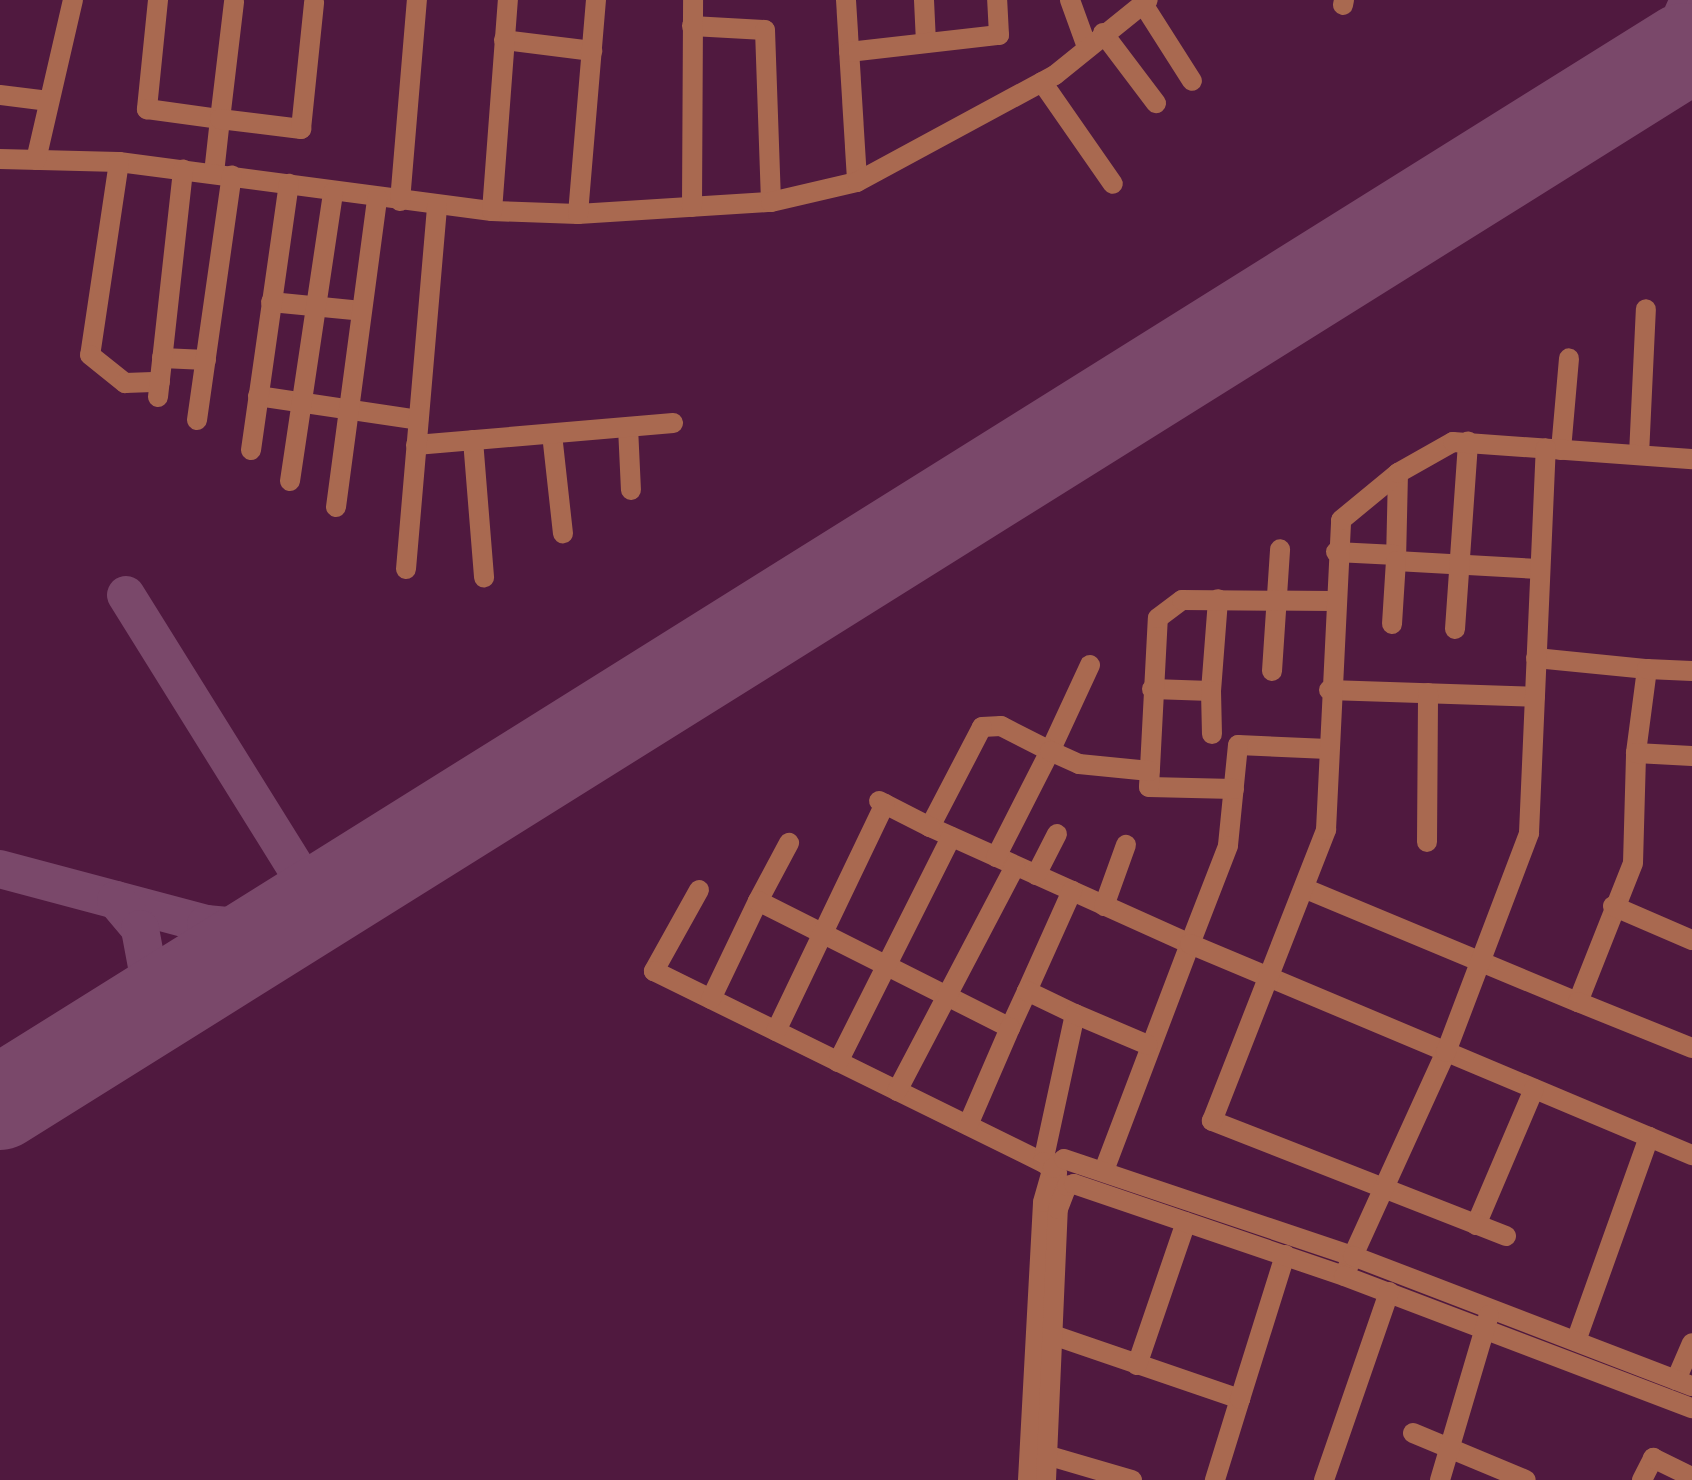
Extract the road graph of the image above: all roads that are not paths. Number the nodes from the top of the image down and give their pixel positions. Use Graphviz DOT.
graph roads {
  1 [pos="73,0"];
  2 [pos="158,0"];
  3 [pos="417,0"];
  4 [pos="508,0"];
  5 [pos="596,0"];
  6 [pos="693,0"];
  7 [pos="846,0"];
  8 [pos="924,0"];
  9 [pos="997,0"];
  10 [pos="1070,0"];
  11 [pos="234,2"];
  12 [pos="1145,2"];
  13 [pos="314,3"];
  14 [pos="692,26"];
  15 [pos="1103,33"];
  16 [pos="504,40"];
  17 [pos="926,43"];
  18 [pos="1087,47"];
  19 [pos="592,51"];
  20 [pos="849,52"];
  21 [pos="1192,81"];
  22 [pos="1042,82"];
  23 [pos="0,95"];
  24 [pos="49,101"];
  25 [pos="1156,103"];
  26 [pos="220,119"];
  27 [pos="0,159"];
  28 [pos="36,160"];
  29 [pos="119,162"];
  30 [pos="183,169"];
  31 [pos="223,174"];
  32 [pos="857,182"];
  33 [pos="289,184"];
  34 [pos="1113,184"];
  35 [pos="333,192"];
  36 [pos="377,198"];
  37 [pos="400,201"];
  38 [pos="771,202"];
  39 [pos="437,206"];
  40 [pos="692,207"];
  41 [pos="492,211"];
  42 [pos="578,214"];
  43 [pos="271,302"];
  44 [pos="316,307"];
  45 [pos="1646,309"];
  46 [pos="362,311"];
  47 [pos="162,358"];
  48 [pos="1569,358"];
  49 [pos="206,360"];
  50 [pos="258,396"];
  51 [pos="301,403"];
  52 [pos="349,412"];
  53 [pos="197,420"];
  54 [pos="418,420"];
  55 [pos="673,423"];
  56 [pos="628,427"];
  57 [pos="552,434"];
  58 [pos="473,440"];
  59 [pos="1468,441"];
  60 [pos="416,445"];
  61 [pos="1554,449"];
  62 [pos="251,450"];
  63 [pos="1639,455"];
  64 [pos="1692,459"];
  65 [pos="1398,473"];
  66 [pos="290,481"];
  67 [pos="631,490"];
  68 [pos="336,507"];
  69 [pos="563,533"];
  70 [pos="1280,549"];
  71 [pos="1336,552"];
  72 [pos="1396,558"];
  73 [pos="1459,562"];
  74 [pos="406,569"];
  75 [pos="1539,569"];
  76 [pos="484,578"];
  77 [pos="1218,599"];
  78 [pos="1333,601"];
  79 [pos="1275,602"];
  80 [pos="1392,624"];
  81 [pos="1455,629"];
  82 [pos="1536,658"];
  83 [pos="1090,665"];
  84 [pos="1647,669"];
  85 [pos="1272,671"];
  86 [pos="1692,671"];
  87 [pos="1152,689"];
  88 [pos="1329,690"];
  89 [pos="1211,691"];
  90 [pos="1428,693"];
  91 [pos="1535,697"];
  92 [pos="1212,734"];
  93 [pos="1328,749"];
  94 [pos="1050,751"];
  95 [pos="1636,753"];
  96 [pos="1692,756"];
  97 [pos="1150,771"];
  98 [pos="1234,789"];
  99 [pos="930,827"];
  100 [pos="1057,834"];
  101 [pos="951,837"];
  102 [pos="1427,842"];
  103 [pos="789,843"];
  104 [pos="1126,845"];
  105 [pos="1005,861"];
  106 [pos="1036,875"];
  107 [pos="1306,889"];
  108 [pos="699,890"];
  109 [pos="1072,891"];
  110 [pos="758,901"];
  111 [pos="1104,906"];
  112 [pos="1613,906"];
  113 [pos="822,933"];
  114 [pos="1692,940"];
  115 [pos="1190,944"];
  116 [pos="1483,959"];
  117 [pos="887,966"];
  118 [pos="1272,979"];
  119 [pos="1027,991"];
  120 [pos="949,998"];
  121 [pos="711,999"];
  122 [pos="1578,1002"];
  123 [pos="1075,1014"];
  124 [pos="1010,1028"];
  125 [pos="776,1031"];
  126 [pos="1148,1045"];
  127 [pos="1692,1048"];
  128 [pos="1446,1052"];
  129 [pos="838,1062"];
  130 [pos="1534,1089"];
  131 [pos="897,1091"];
  132 [pos="968,1125"];
  133 [pos="1649,1137"];
  134 [pos="1692,1155"];
  135 [pos="1048,1165"];
  136 [pos="1105,1168"];
  137 [pos="1067,1186"];
  138 [pos="1383,1190"];
  139 [pos="1186,1222"];
  140 [pos="1476,1225"];
  141 [pos="1506,1236"];
  142 [pos="1285,1255"];
  143 [pos="1353,1256"];
  144 [pos="1344,1276"];
  145 [pos="1389,1292"];
  146 [pos="1488,1318"];
  147 [pos="1050,1334"];
  148 [pos="1576,1341"];
  149 [pos="1692,1343"];
  150 [pos="1137,1365"];
  151 [pos="1684,1383"];
  152 [pos="1240,1399"];
  153 [pos="1692,1408"];
  154 [pos="1413,1433"];
  155 [pos="1451,1449"];
  156 [pos="1037,1452"];
  157 [pos="1692,1477"];
  158 [pos="1028,1480"];
  159 [pos="1046,1480"];
  160 [pos="1132,1480"];
  161 [pos="1215,1480"];
  162 [pos="1324,1480"];
  163 [pos="1440,1480"];
  164 [pos="1526,1480"];
  165 [pos="1642,1480"];
  1 -- 24 [label="street"];
  2 -- 26 [label="street"];
  3 -- 37 [label="street"];
  4 -- 16 [label="street"];
  5 -- 19 [label="street"];
  6 -- 14 [label="street"];
  7 -- 20 [label="street"];
  8 -- 17 [label="street"];
  9 -- 17 [label="street"];
  10 -- 18 [label="street"];
  11 -- 26 [label="street"];
  12 -- 15 [label="street"];
  12 -- 21 [label="street"];
  13 -- 26 [label="street"];
  14 -- 38 [label="street"];
  14 -- 40 [label="street"];
  15 -- 18 [label="street"];
  15 -- 25 [label="street"];
  16 -- 19 [label="street"];
  16 -- 41 [label="street"];
  17 -- 20 [label="street"];
  18 -- 22 [label="street"];
  19 -- 42 [label="street"];
  20 -- 32 [label="street"];
  22 -- 32 [label="street"];
  22 -- 34 [label="street"];
  23 -- 24 [label="street"];
  24 -- 28 [label="street"];
  26 -- 31 [label="street"];
  27 -- 28 [label="street"];
  28 -- 29 [label="street"];
  29 -- 30 [label="street"];
  29 -- 47 [label="street"];
  30 -- 31 [label="street"];
  30 -- 47 [label="street"];
  31 -- 33 [label="street"];
  31 -- 49 [label="street"];
  32 -- 38 [label="street"];
  33 -- 35 [label="street"];
  33 -- 43 [label="street"];
  35 -- 36 [label="street"];
  35 -- 44 [label="street"];
  36 -- 37 [label="street"];
  36 -- 46 [label="street"];
  37 -- 39 [label="street"];
  38 -- 40 [label="street"];
  39 -- 41 [label="street"];
  39 -- 54 [label="street"];
  40 -- 42 [label="street"];
  41 -- 42 [label="street"];
  43 -- 44 [label="street"];
  43 -- 50 [label="street"];
  44 -- 46 [label="street"];
  44 -- 51 [label="street"];
  45 -- 63 [label="street"];
  46 -- 52 [label="street"];
  47 -- 49 [label="street"];
  48 -- 61 [label="street"];
  49 -- 53 [label="street"];
  50 -- 51 [label="street"];
  50 -- 62 [label="street"];
  51 -- 52 [label="street"];
  51 -- 66 [label="street"];
  52 -- 54 [label="street"];
  52 -- 68 [label="street"];
  54 -- 60 [label="street"];
  55 -- 56 [label="street"];
  56 -- 57 [label="street"];
  56 -- 67 [label="street"];
  57 -- 58 [label="street"];
  57 -- 69 [label="street"];
  58 -- 60 [label="street"];
  58 -- 76 [label="street"];
  59 -- 61 [label="street"];
  59 -- 65 [label="street"];
  59 -- 73 [label="street"];
  60 -- 74 [label="street"];
  61 -- 63 [label="street"];
  61 -- 75 [label="street"];
  63 -- 64 [label="street"];
  65 -- 71 [label="street"];
  65 -- 72 [label="street"];
  70 -- 79 [label="street"];
  71 -- 72 [label="street"];
  71 -- 78 [label="street"];
  72 -- 73 [label="street"];
  72 -- 80 [label="street"];
  73 -- 75 [label="street"];
  73 -- 81 [label="street"];
  75 -- 82 [label="street"];
  77 -- 79 [label="street"];
  77 -- 87 [label="street"];
  77 -- 89 [label="street"];
  78 -- 79 [label="street"];
  78 -- 88 [label="street"];
  79 -- 85 [label="street"];
  82 -- 84 [label="street"];
  82 -- 91 [label="street"];
  83 -- 94 [label="street"];
  84 -- 86 [label="street"];
  84 -- 95 [label="street"];
  87 -- 89 [label="street"];
  87 -- 97 [label="street"];
  88 -- 90 [label="street"];
  88 -- 93 [label="street"];
  89 -- 92 [label="street"];
  90 -- 91 [label="street"];
  90 -- 102 [label="street"];
  91 -- 116 [label="street"];
  93 -- 98 [label="street"];
  93 -- 107 [label="street"];
  94 -- 97 [label="street"];
  94 -- 99 [label="street"];
  94 -- 105 [label="street"];
  95 -- 96 [label="street"];
  95 -- 112 [label="street"];
  97 -- 98 [label="street"];
  98 -- 115 [label="street"];
  99 -- 101 [label="street"];
  99 -- 113 [label="street"];
  100 -- 106 [label="street"];
  101 -- 105 [label="street"];
  101 -- 117 [label="street"];
  103 -- 110 [label="street"];
  104 -- 111 [label="street"];
  105 -- 106 [label="street"];
  105 -- 120 [label="street"];
  106 -- 109 [label="street"];
  107 -- 116 [label="street"];
  107 -- 118 [label="street"];
  108 -- 121 [label="street"];
  109 -- 111 [label="street"];
  109 -- 119 [label="street"];
  110 -- 113 [label="street"];
  110 -- 121 [label="street"];
  111 -- 115 [label="street"];
  112 -- 114 [label="street"];
  112 -- 122 [label="street"];
  113 -- 117 [label="street"];
  113 -- 125 [label="street"];
  115 -- 118 [label="street"];
  115 -- 126 [label="street"];
  116 -- 122 [label="street"];
  116 -- 128 [label="street"];
  117 -- 120 [label="street"];
  117 -- 129 [label="street"];
  118 -- 128 [label="street"];
  118 -- 138 [label="street"];
  119 -- 123 [label="street"];
  119 -- 124 [label="street"];
  120 -- 124 [label="street"];
  120 -- 131 [label="street"];
  121 -- 125 [label="street"];
  122 -- 127 [label="street"];
  123 -- 126 [label="street"];
  123 -- 135 [label="street"];
  124 -- 132 [label="street"];
  125 -- 129 [label="street"];
  126 -- 136 [label="street"];
  128 -- 130 [label="street"];
  128 -- 138 [label="street"];
  129 -- 131 [label="street"];
  130 -- 133 [label="street"];
  130 -- 140 [label="street"];
  131 -- 132 [label="street"];
  132 -- 135 [label="street"];
  133 -- 134 [label="street"];
  133 -- 148 [label="street"];
  135 -- 136 [label="street"];
  135 -- 137 [label="street"];
  135 -- 156 [label="street"];
  136 -- 143 [label="street"];
  137 -- 139 [label="street"];
  137 -- 147 [label="street"];
  138 -- 140 [label="street"];
  138 -- 143 [label="street"];
  139 -- 142 [label="street"];
  139 -- 150 [label="street"];
  140 -- 141 [label="street"];
  142 -- 144 [label="street"];
  142 -- 152 [label="street"];
  143 -- 144 [label="street"];
  143 -- 146 [label="street"];
  144 -- 145 [label="street"];
  145 -- 146 [label="street"];
  145 -- 162 [label="street"];
  146 -- 148 [label="street"];
  146 -- 153 [label="street"];
  146 -- 155 [label="street"];
  147 -- 150 [label="street"];
  147 -- 156 [label="street"];
  148 -- 151 [label="street"];
  149 -- 151 [label="street"];
  150 -- 152 [label="street"];
  152 -- 161 [label="street"];
  154 -- 155 [label="street"];
  155 -- 163 [label="street"];
  155 -- 164 [label="street"];
  156 -- 158 [label="street"];
  156 -- 159 [label="street"];
  156 -- 160 [label="street"];
  157 -- 165 [label="street"];
}
